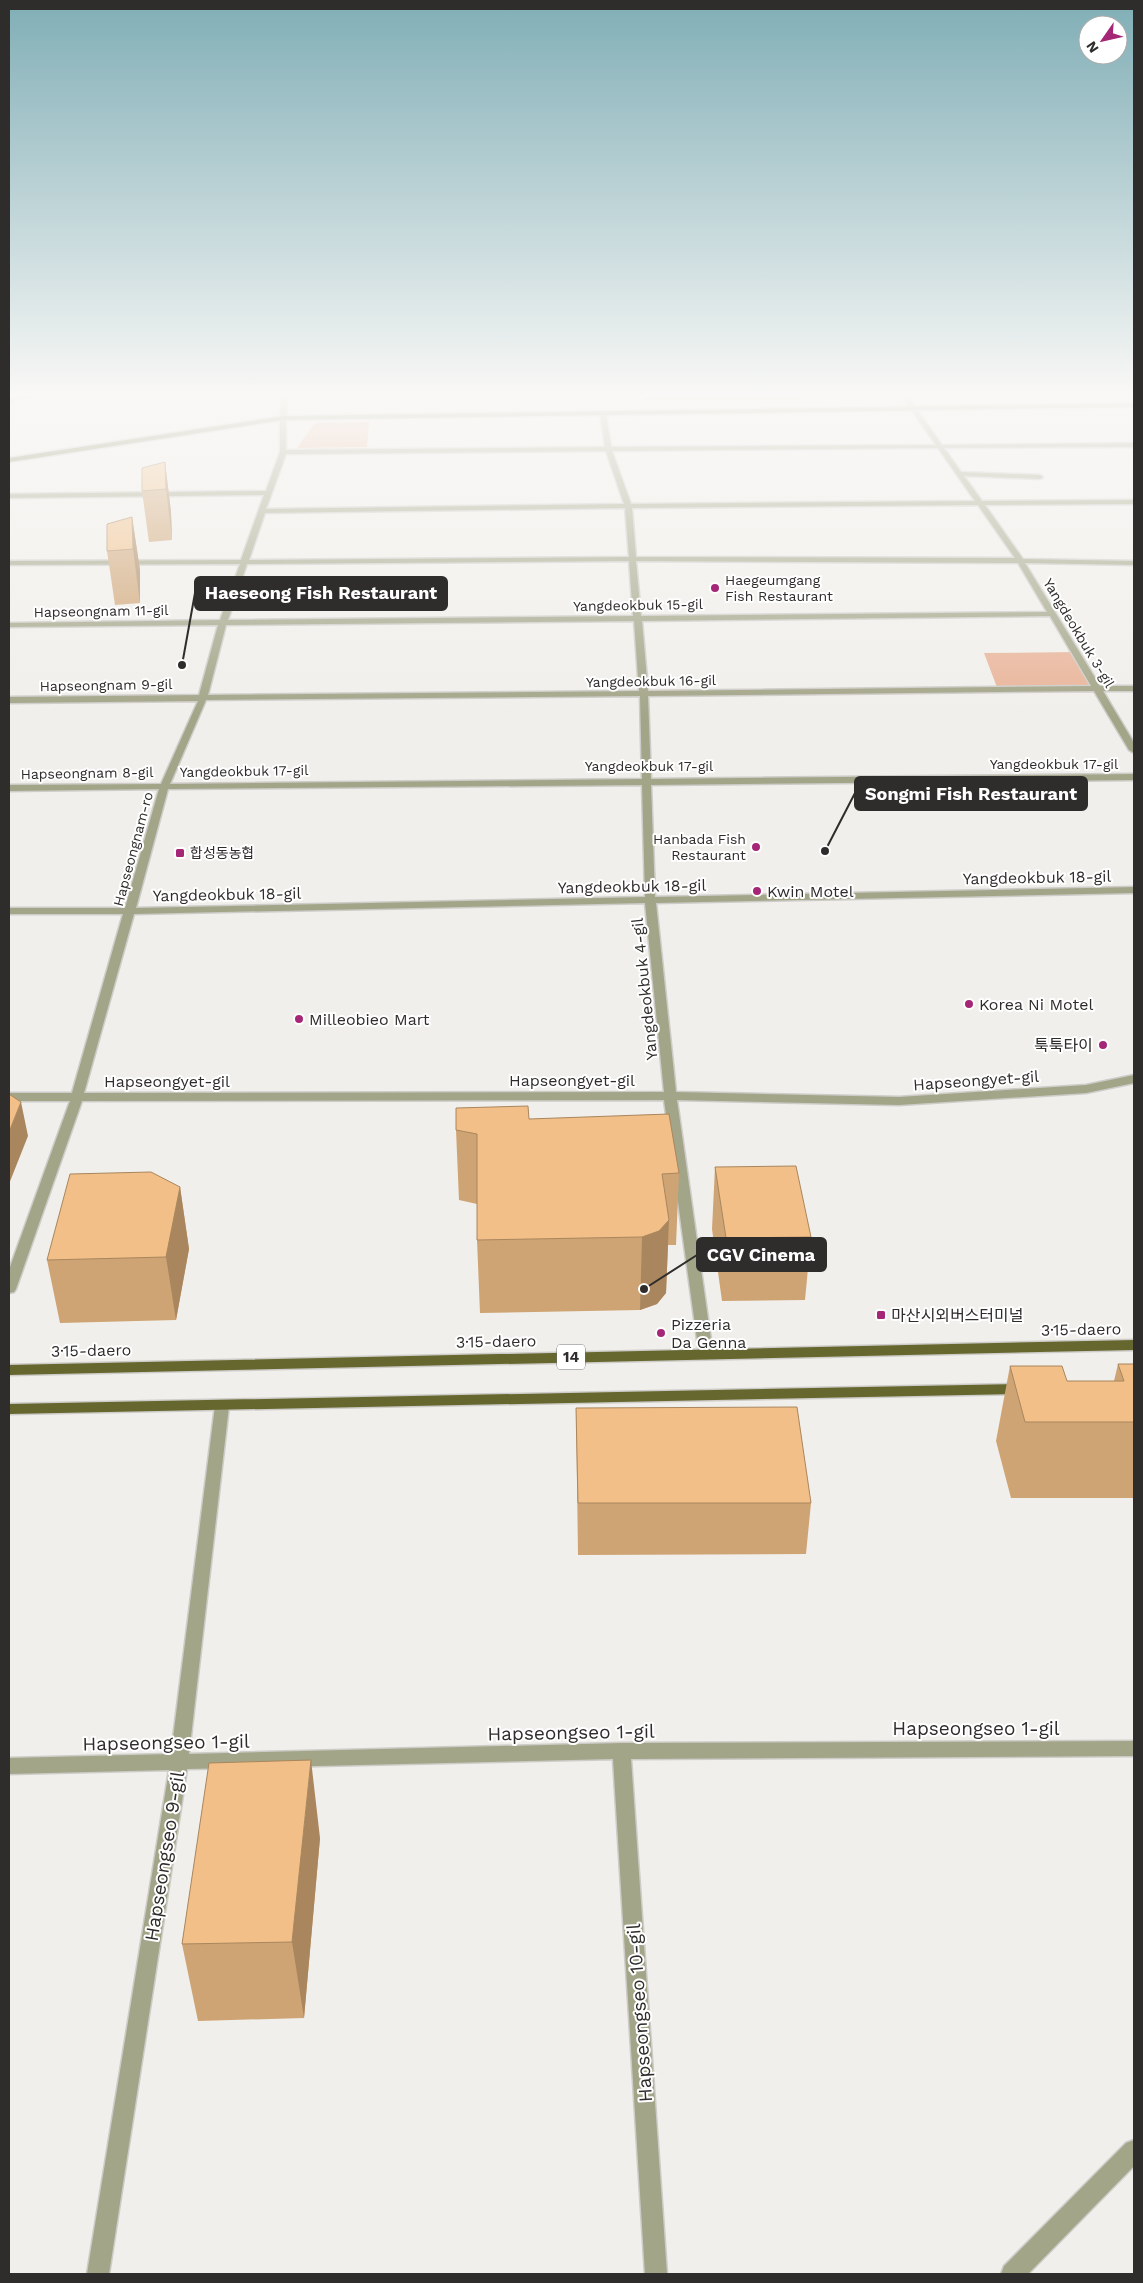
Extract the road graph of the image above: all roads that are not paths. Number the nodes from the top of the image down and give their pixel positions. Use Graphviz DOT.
graph roads {
  1 [pos="979,503"];
  2 [pos="264,504"];
  3 [pos="916,504"];
  4 [pos="628,506"];
  5 [pos="261,512"];
  6 [pos="632,560"];
  7 [pos="1020,560"];
  8 [pos="243,563"];
  9 [pos="1134,563"];
  10 [pos="9,564"];
  11 [pos="1052,614"];
  12 [pos="638,617"];
  13 [pos="223,622"];
  14 [pos="9,625"];
  15 [pos="1134,688"];
  16 [pos="1098,689"];
  17 [pos="644,695"];
  18 [pos="203,698"];
  19 [pos="9,700"];
  20 [pos="1134,750"];
  21 [pos="1134,777"];
  22 [pos="645,780"];
  23 [pos="165,785"];
  24 [pos="9,788"];
  25 [pos="1134,890"];
  26 [pos="650,900"];
  27 [pos="131,910"];
  28 [pos="9,911"];
  29 [pos="1134,1079"];
  30 [pos="670,1096"];
  31 [pos="9,1097"];
  32 [pos="77,1098"];
  33 [pos="9,1289"];
  34 [pos="1134,1345"];
  35 [pos="706,1354"];
  36 [pos="9,1370"];
  37 [pos="1037,1388"];
  38 [pos="222,1406"];
  39 [pos="9,1409"];
  40 [pos="1134,1748"];
  41 [pos="622,1751"];
  42 [pos="179,1764"];
  43 [pos="9,1766"];
  44 [pos="1134,2152"];
  45 [pos="98,2274"];
  46 [pos="656,2274"];
  47 [pos="1012,2274"];
  1 -- 7 [label="street, Yangdeokbuk 3-gil"];
  2 -- 5 [label="street, Hapseongnam-ro"];
  3 -- 4 [label="street"];
  4 -- 5 [label="street"];
  4 -- 6 [label="street, Yangdeokbuk 4-gil"];
  5 -- 8 [label="street, Hapseongnam-ro"];
  6 -- 7 [label="street"];
  6 -- 8 [label="street"];
  6 -- 12 [label="street, Yangdeokbuk 4-gil"];
  7 -- 9 [label="street"];
  7 -- 11 [label="street, Yangdeokbuk 3-gil"];
  8 -- 10 [label="street"];
  8 -- 13 [label="street, Hapseongnam-ro"];
  11 -- 12 [label="street, Yangdeokbuk 15-gil"];
  11 -- 16 [label="street, Yangdeokbuk 3-gil"];
  12 -- 13 [label="street, Yangdeokbuk 15-gil"];
  12 -- 17 [label="street, Yangdeokbuk 4-gil"];
  13 -- 14 [label="street, Hapseongnam 11-gil"];
  13 -- 18 [label="street, Hapseongnam-ro"];
  15 -- 16 [label="street, Yangdeokbuk 16-gil"];
  16 -- 17 [label="street, Yangdeokbuk 16-gil"];
  16 -- 20 [label="street, Yangdeokbuk 3-gil"];
  17 -- 18 [label="street, Yangdeokbuk 16-gil"];
  17 -- 22 [label="street, Yangdeokbuk 4-gil"];
  18 -- 19 [label="street, Hapseongnam 9-gil"];
  18 -- 23 [label="street, Hapseongnam-ro"];
  21 -- 22 [label="street, Yangdeokbuk 17-gil"];
  22 -- 23 [label="street, Yangdeokbuk 17-gil"];
  22 -- 26 [label="street, Yangdeokbuk 4-gil"];
  23 -- 24 [label="street, Hapseongnam 8-gil"];
  23 -- 27 [label="street, Hapseongnam-ro"];
  25 -- 26 [label="street, Yangdeokbuk 18-gil"];
  26 -- 27 [label="street, Yangdeokbuk 18-gil"];
  26 -- 30 [label="street, Yangdeokbuk 4-gil"];
  27 -- 28 [label="street, Yangdeokbuk 18-gil"];
  27 -- 32 [label="street, Hapseongnam-ro"];
  29 -- 30 [label="street, Hapseongyet-gil"];
  30 -- 32 [label="street, Hapseongyet-gil"];
  30 -- 35 [label="street, Yangdeokbuk 4-gil"];
  31 -- 32 [label="street, Hapseongyet-gil"];
  32 -- 33 [label="street, Hapseongnam-ro"];
  34 -- 35 [label="main road, 3·15-daero / 14"];
  35 -- 36 [label="main road, 3·15-daero / 14"];
  37 -- 38 [label="main road"];
  38 -- 39 [label="main road"];
  38 -- 42 [label="street, Hapseongseo 9-gil"];
  40 -- 41 [label="street, Hapseongseo 1-gil"];
  41 -- 42 [label="street, Hapseongseo 1-gil"];
  41 -- 46 [label="street, Hapseongseo 10-gil"];
  42 -- 43 [label="street, Hapseongseo 1-gil"];
  42 -- 45 [label="street, Hapseongseo 9-gil"];
  44 -- 47 [label="street"];
}
